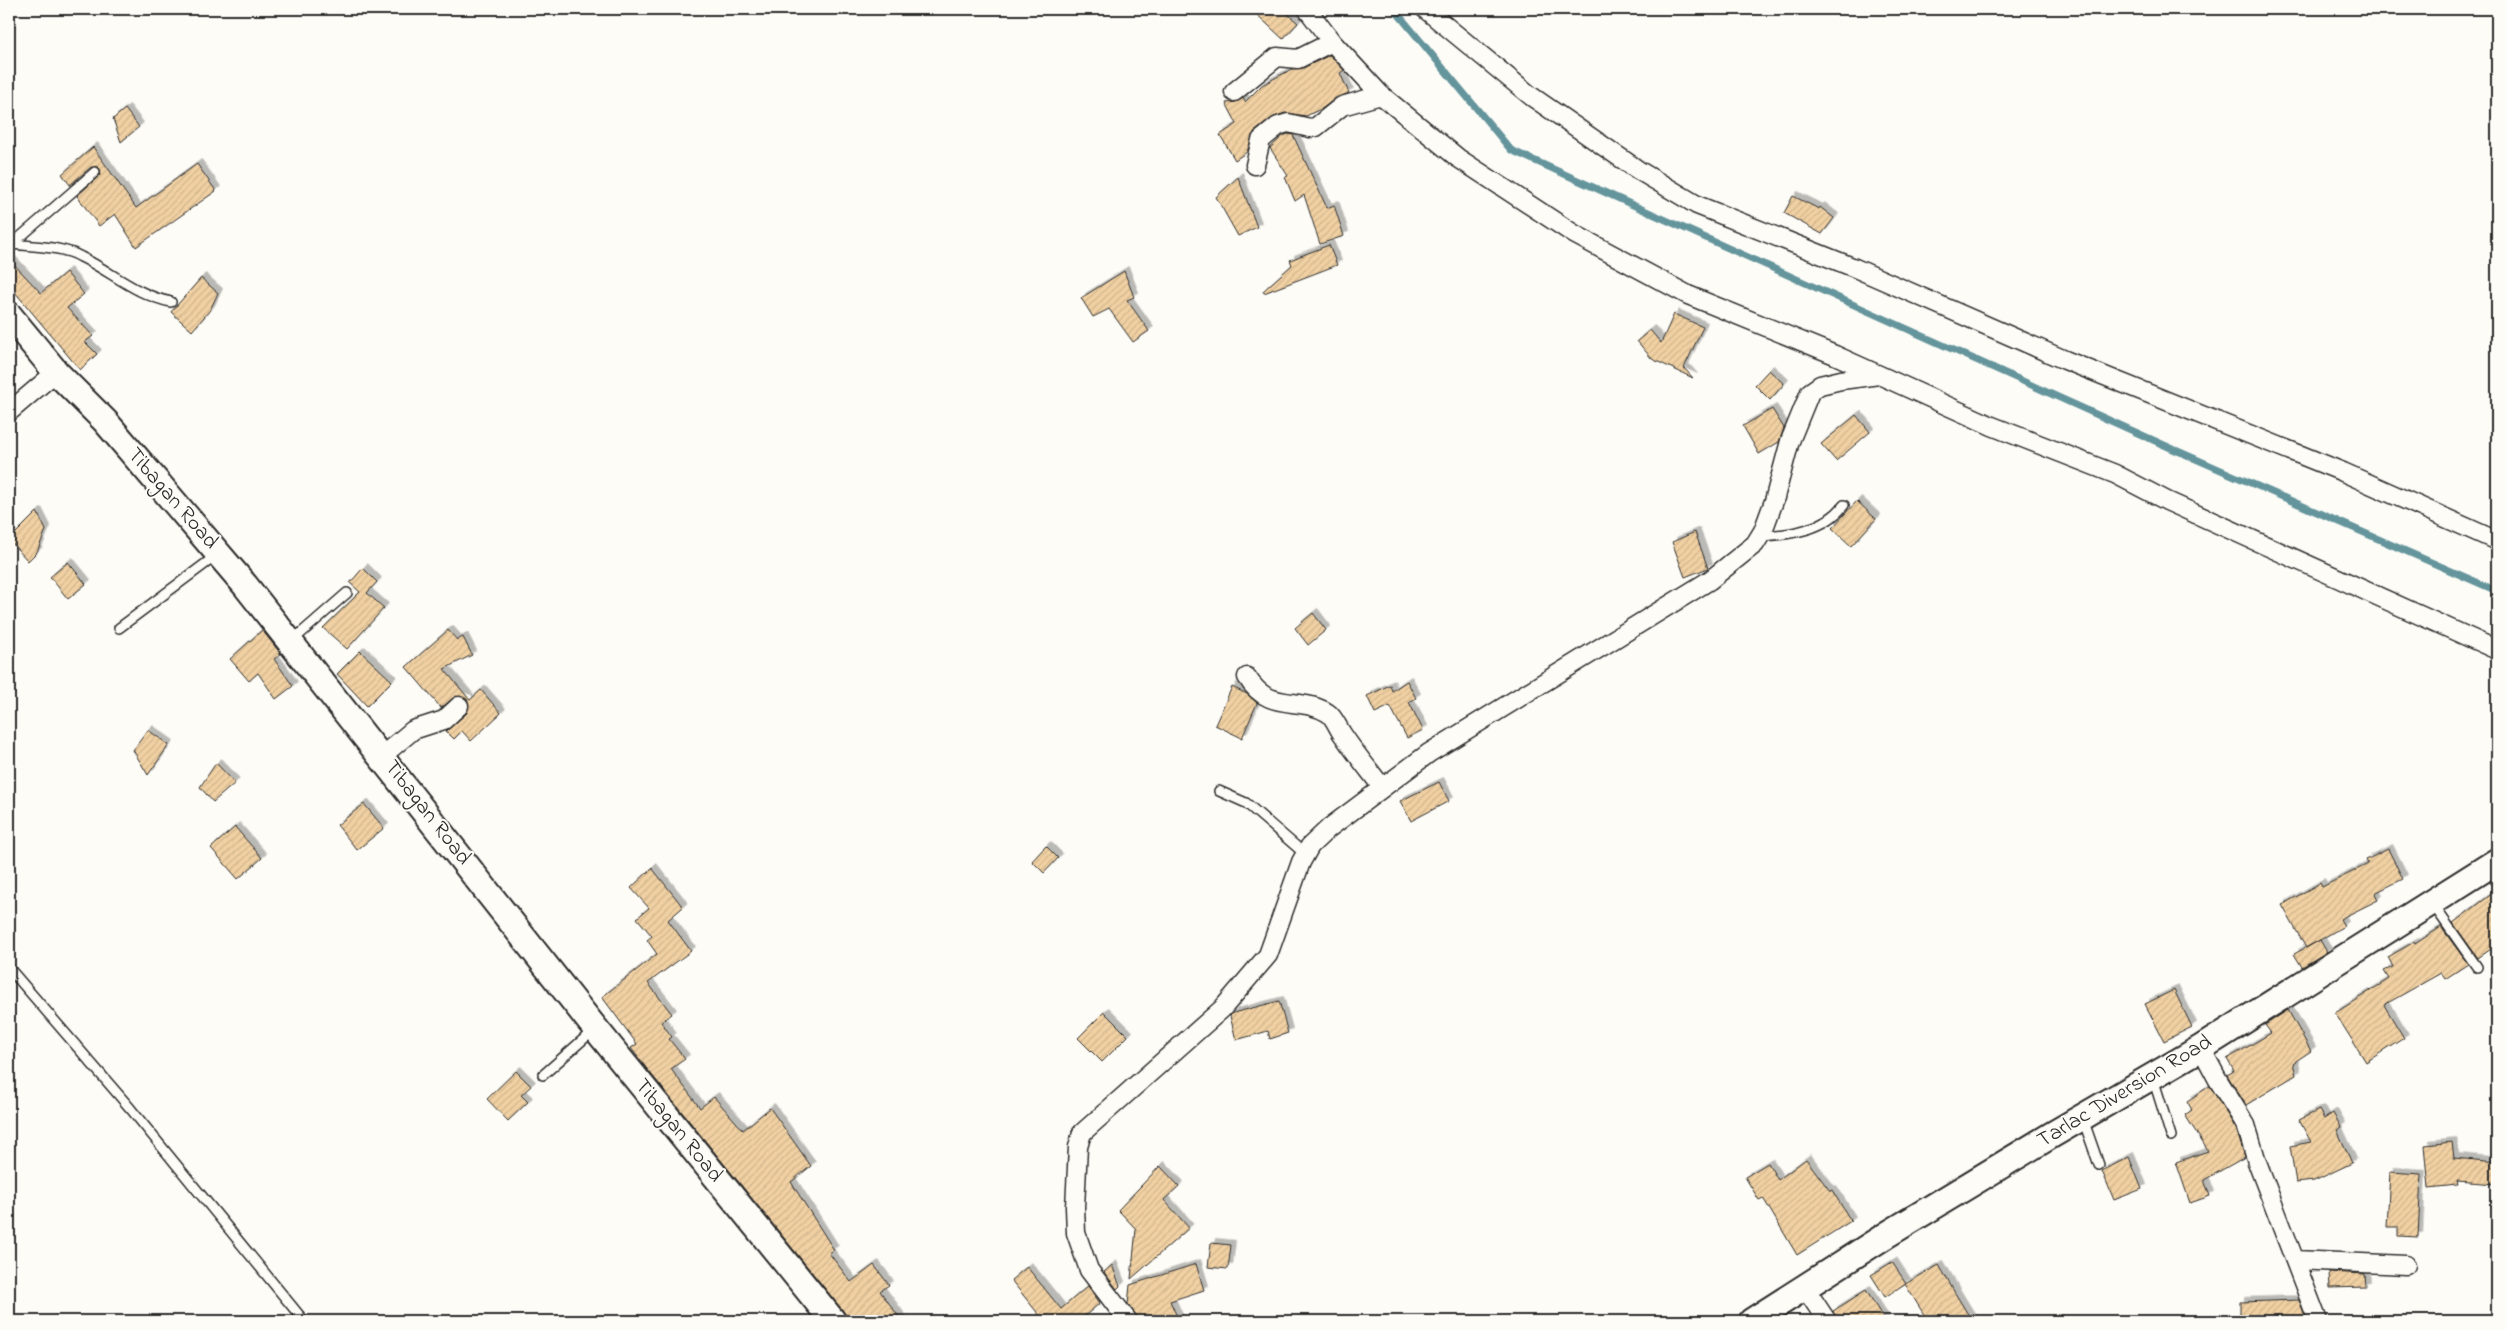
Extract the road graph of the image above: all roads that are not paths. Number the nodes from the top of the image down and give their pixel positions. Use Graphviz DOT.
graph roads {
  1 [pos="1307,9"];
  2 [pos="1425,9"];
  3 [pos="1332,42"];
  4 [pos="1234,92"];
  5 [pos="1381,95"];
  6 [pos="1255,165"];
  7 [pos="95,172"];
  8 [pos="11,246"];
  9 [pos="171,302"];
  10 [pos="11,323"];
  11 [pos="56,372"];
  12 [pos="1880,375"];
  13 [pos="9,412"];
  14 [pos="1844,505"];
  15 [pos="1760,536"];
  16 [pos="2497,541"];
  17 [pos="219,554"];
  18 [pos="347,593"];
  19 [pos="119,628"];
  20 [pos="290,643"];
  21 [pos="2497,650"];
  22 [pos="1247,677"];
  23 [pos="459,706"];
  24 [pos="382,756"];
  25 [pos="1382,787"];
  26 [pos="1219,791"];
  27 [pos="1305,854"];
  28 [pos="2497,861"];
  29 [pos="2431,903"];
  30 [pos="2477,967"];
  31 [pos="9,968"];
  32 [pos="596,1029"];
  33 [pos="2201,1048"];
  34 [pos="543,1075"];
  35 [pos="2152,1075"];
  36 [pos="2082,1117"];
  37 [pos="2171,1136"];
  38 [pos="2099,1165"];
  39 [pos="2294,1260"];
  40 [pos="2406,1265"];
  41 [pos="1805,1288"];
  42 [pos="304,1321"];
  43 [pos="833,1321"];
  44 [pos="1128,1321"];
  45 [pos="1752,1321"];
  46 [pos="1827,1321"];
  47 [pos="2318,1321"];
  1 -- 3 [label="street"];
  2 -- 16 [label="street"];
  3 -- 4 [label="street"];
  3 -- 5 [label="street"];
  5 -- 6 [label="street"];
  5 -- 12 [label="street"];
  7 -- 8 [label="lane"];
  8 -- 9 [label="lane"];
  10 -- 11 [label="main road, Tibagan Road"];
  11 -- 13 [label="street"];
  11 -- 17 [label="main road, Tibagan Road"];
  12 -- 15 [label="street"];
  12 -- 21 [label="street"];
  14 -- 15 [label="lane"];
  15 -- 25 [label="street"];
  17 -- 19 [label="lane"];
  17 -- 20 [label="main road, Tibagan Road"];
  18 -- 20 [label="lane"];
  20 -- 24 [label="main road, Tibagan Road"];
  22 -- 25 [label="street"];
  23 -- 24 [label="street"];
  24 -- 32 [label="main road, Tibagan Road"];
  25 -- 27 [label="street"];
  26 -- 27 [label="lane"];
  27 -- 44 [label="street"];
  28 -- 29 [label="main road, Tarlac Diversion Road"];
  29 -- 30 [label="lane"];
  29 -- 33 [label="main road, Tarlac Diversion Road"];
  31 -- 42 [label="lane"];
  32 -- 34 [label="lane"];
  32 -- 43 [label="main road, Tibagan Road"];
  33 -- 35 [label="main road, Tarlac Diversion Road"];
  33 -- 39 [label="street"];
  35 -- 36 [label="main road, Tarlac Diversion Road"];
  35 -- 37 [label="lane"];
  36 -- 38 [label="lane"];
  36 -- 41 [label="main road, Tarlac Diversion Road"];
  39 -- 40 [label="street"];
  39 -- 47 [label="street"];
  41 -- 45 [label="main road, Tarlac Diversion Road"];
  41 -- 46 [label="street"];
}
